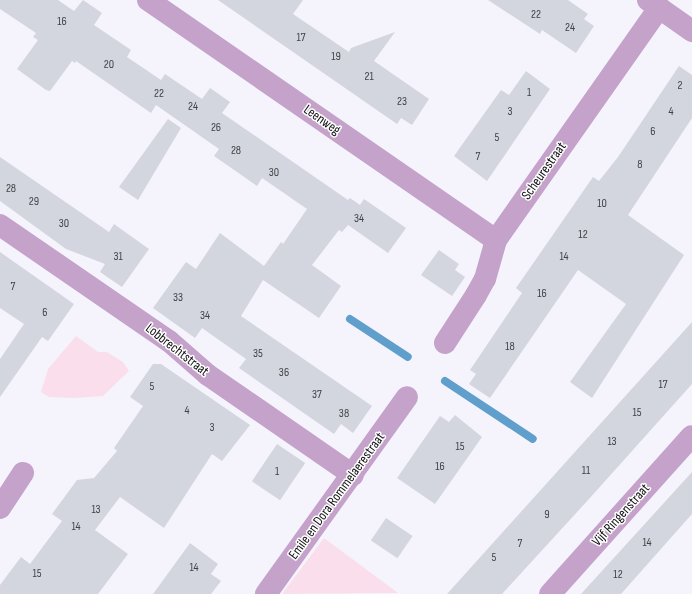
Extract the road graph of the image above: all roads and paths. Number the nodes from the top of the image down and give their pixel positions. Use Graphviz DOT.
graph roads {
  1 [pos="148,0"];
  2 [pos="654,4"];
  3 [pos="692,31"];
  4 [pos="0,225"];
  5 [pos="496,240"];
  6 [pos="444,343"];
  7 [pos="407,397"];
  8 [pos="692,436"];
  9 [pos="23,473"];
  10 [pos="353,475"];
  11 [pos="0,508"];
  12 [pos="266,594"];
  13 [pos="550,594"];
  1 -- 5 [label="street, Leenweg"];
  2 -- 3 [label="street"];
  2 -- 5 [label="street, Scheurestraat"];
  4 -- 10 [label="street, Lobbrechtstraat"];
  5 -- 6 [label="street, Scheurestraat"];
  7 -- 10 [label="street, Emile en Dora Rommelaerestraat"];
  8 -- 13 [label="street, Vijf Ringenstraat"];
  9 -- 11 [label="street"];
  10 -- 12 [label="street, Emile en Dora Rommelaerestraat"];
}
